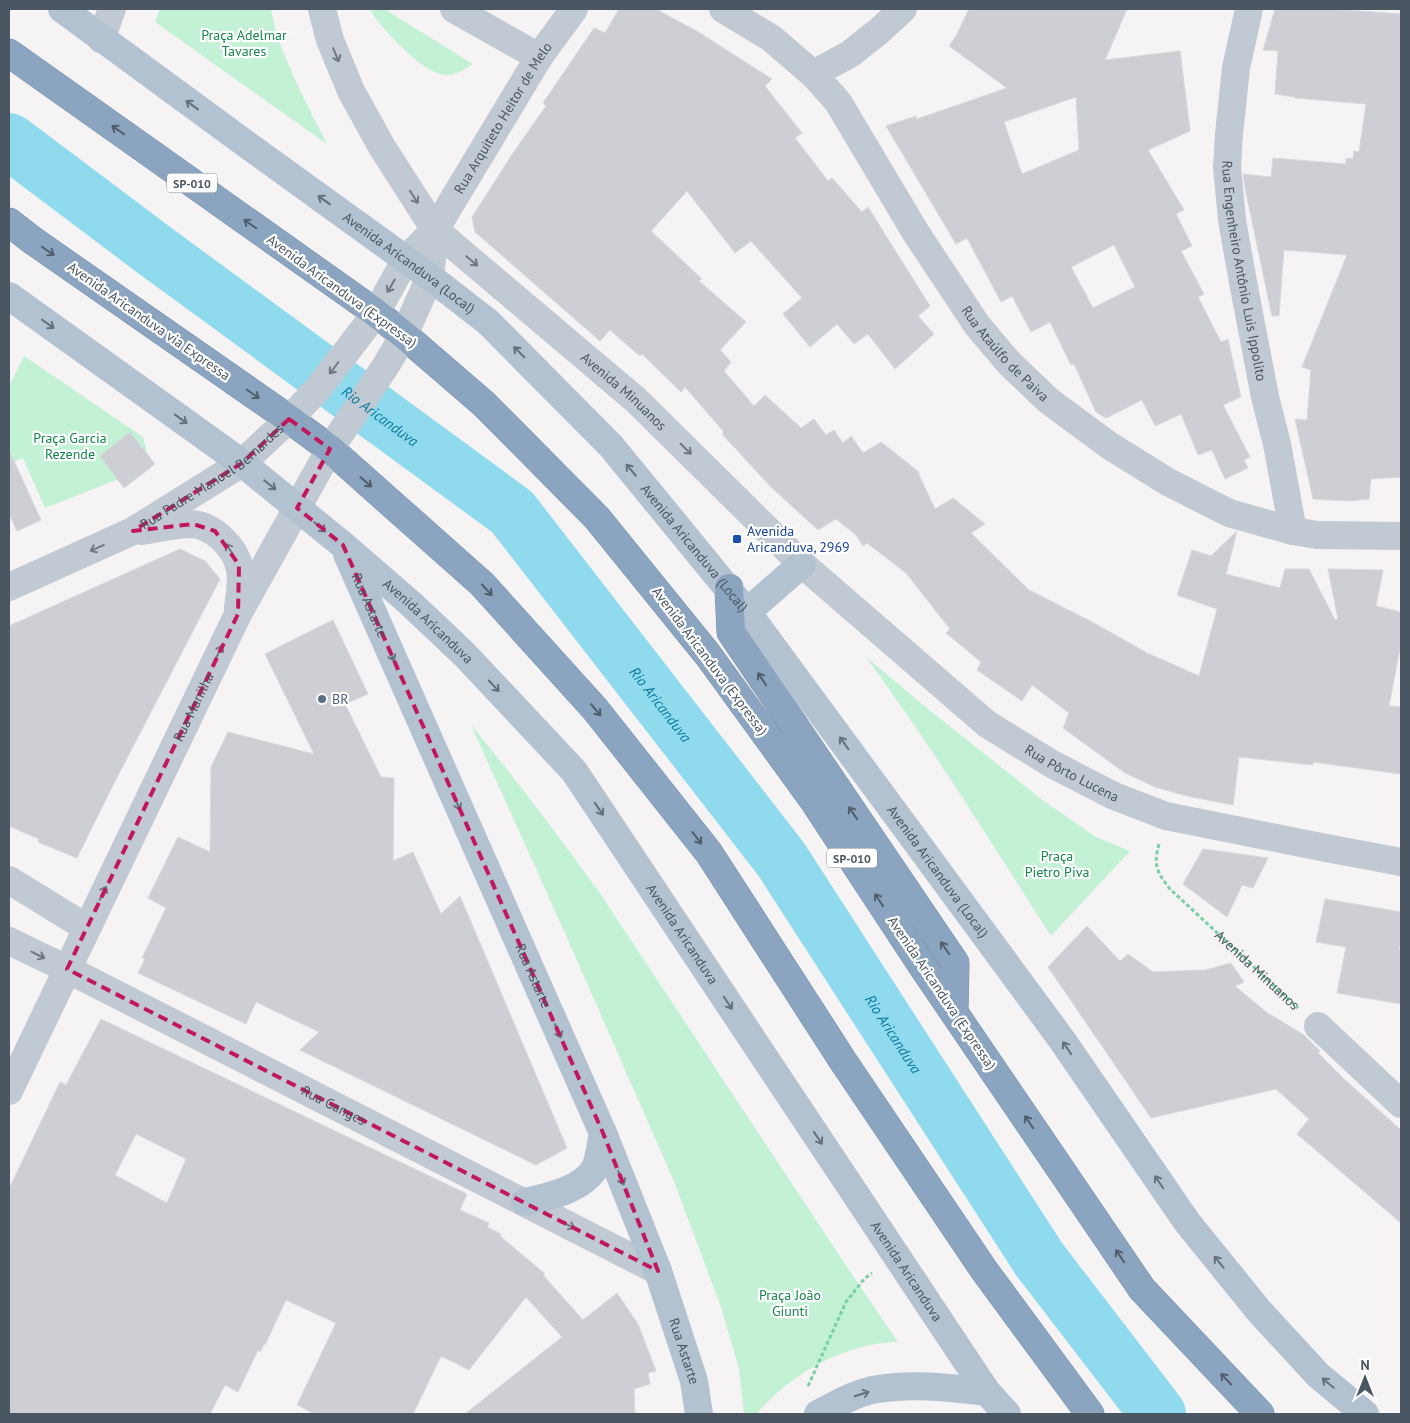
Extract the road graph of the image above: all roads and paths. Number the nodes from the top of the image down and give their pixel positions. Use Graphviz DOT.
graph roads {
  1 [pos="62,9"];
  2 [pos="112,9"];
  3 [pos="322,9"];
  4 [pos="454,9"];
  5 [pos="574,9"];
  6 [pos="723,9"];
  7 [pos="902,9"];
  8 [pos="1249,9"];
  9 [pos="101,39"];
  10 [pos="9,53"];
  11 [pos="539,57"];
  12 [pos="814,74"];
  13 [pos="9,222"];
  14 [pos="435,230"];
  15 [pos="406,260"];
  16 [pos="430,276"];
  17 [pos="9,296"];
  18 [pos="376,313"];
  19 [pos="404,335"];
  20 [pos="290,419"];
  21 [pos="330,449"];
  22 [pos="242,463"];
  23 [pos="297,508"];
  24 [pos="133,532"];
  25 [pos="1293,532"];
  26 [pos="1401,536"];
  27 [pos="343,546"];
  28 [pos="802,564"];
  29 [pos="9,587"];
  30 [pos="729,588"];
  31 [pos="747,612"];
  32 [pos="238,614"];
  33 [pos="1166,816"];
  34 [pos="1401,862"];
  35 [pos="9,880"];
  36 [pos="87,928"];
  37 [pos="9,941"];
  38 [pos="67,969"];
  39 [pos="954,1011"];
  40 [pos="1318,1026"];
  41 [pos="9,1091"];
  42 [pos="1401,1104"];
  43 [pos="603,1133"];
  44 [pos="525,1202"];
  45 [pos="897,1256"];
  46 [pos="658,1270"];
  47 [pos="807,1388"];
  48 [pos="986,1392"];
  49 [pos="699,1414"];
  50 [pos="818,1414"];
  51 [pos="1007,1414"];
  52 [pos="1090,1414"];
  53 [pos="1260,1414"];
  54 [pos="1365,1414"];
  1 -- 9 [label="main road, Avenida Aricanduva (Local)"];
  2 -- 9 [label="street"];
  3 -- 14 [label="street, one-way"];
  4 -- 11 [label="street"];
  5 -- 11 [label="street, Rua Arquiteto Heitor de Melo"];
  6 -- 12 [label="street, Rua Ataúlfo de Paiva"];
  7 -- 12 [label="street"];
  8 -- 25 [label="street, Rua Engenheiro Antônio Luis Ippolito"];
  15 -- 9 [label="main road, Avenida Aricanduva (Local), one-way"];
  18 -- 10 [label="highway, Avenida Aricanduva (Expressa) / SP-010, one-way"];
  11 -- 14 [label="street, Rua Arquiteto Heitor de Melo"];
  12 -- 25 [label="street, Rua Ataúlfo de Paiva"];
  13 -- 20 [label="highway, Avenida Aricanduva via Expressa, one-way"];
  14 -- 15 [label="street, Rua Arquiteto Heitor de Melo"];
  14 -- 16 [label="street, Rua Arquiteto Heitor de Melo"];
  14 -- 28 [label="street, Avenida Minuanos, one-way"];
  15 -- 16 [label="main road, Avenida Aricanduva (Local)"];
  15 -- 18 [label="street, Rua Arquiteto Heitor de Melo, one-way"];
  16 -- 19 [label="street, Rua Arquiteto Heitor de Melo"];
  30 -- 16 [label="main road, Avenida Aricanduva (Local), one-way"];
  17 -- 22 [label="main road, one-way"];
  18 -- 19 [label="highway, Avenida Aricanduva (Expressa) / SP-010"];
  18 -- 20 [label="street, Rua Padre Manoel Bernardes, one-way"];
  19 -- 21 [label="street, Rua Manilha"];
  39 -- 19 [label="highway, Avenida Aricanduva (Expressa) / SP-010, one-way"];
  20 -- 21 [label="highway"];
  20 -- 22 [label="street, Rua Padre Manoel Bernardes"];
  21 -- 23 [label="street, Rua Manilha"];
  21 -- 52 [label="highway, one-way"];
  22 -- 23 [label="main road, one-way"];
  22 -- 24 [label="street, Rua Padre Manoel Bernardes"];
  23 -- 27 [label="main road, Avenida Aricanduva, one-way"];
  23 -- 32 [label="street, Rua Manilha"];
  24 -- 29 [label="street, Rua Padre Manoel Bernardes, one-way"];
  32 -- 24 [label="street, one-way"];
  25 -- 26 [label="street, Rua Ataúlfo de Paiva"];
  27 -- 43 [label="main road, Rua Astarte, one-way"];
  27 -- 45 [label="main road, Avenida Aricanduva, one-way"];
  28 -- 31 [label="main road"];
  28 -- 33 [label="street, Rua Pôrto Lucena"];
  30 -- 31 [label="main road, Avenida Aricanduva (Local)"];
  39 -- 30 [label="highway, one-way"];
  54 -- 31 [label="main road, Avenida Aricanduva (Local), one-way"];
  36 -- 32 [label="street, Rua Manilha, one-way"];
  33 -- 34 [label="street, Rua Pôrto Lucena"];
  33 -- 40 [label="path, Avenida Minuanos"];
  35 -- 36 [label="street"];
  36 -- 38 [label="street, Rua Manilha"];
  37 -- 38 [label="street, Rua Ganges, one-way"];
  38 -- 41 [label="street, Rua Manilha"];
  38 -- 44 [label="street, Rua Ganges"];
  53 -- 39 [label="highway, Avenida Aricanduva (Expressa) / SP-010, one-way"];
  40 -- 42 [label="street"];
  43 -- 44 [label="main road"];
  43 -- 46 [label="main road, Rua Astarte, one-way"];
  44 -- 46 [label="street, Rua Ganges, one-way"];
  45 -- 47 [label="path"];
  45 -- 48 [label="main road, Avenida Aricanduva"];
  46 -- 49 [label="main road, Rua Astarte"];
  50 -- 48 [label="main road, one-way"];
  48 -- 51 [label="main road, Avenida Aricanduva"];
}
